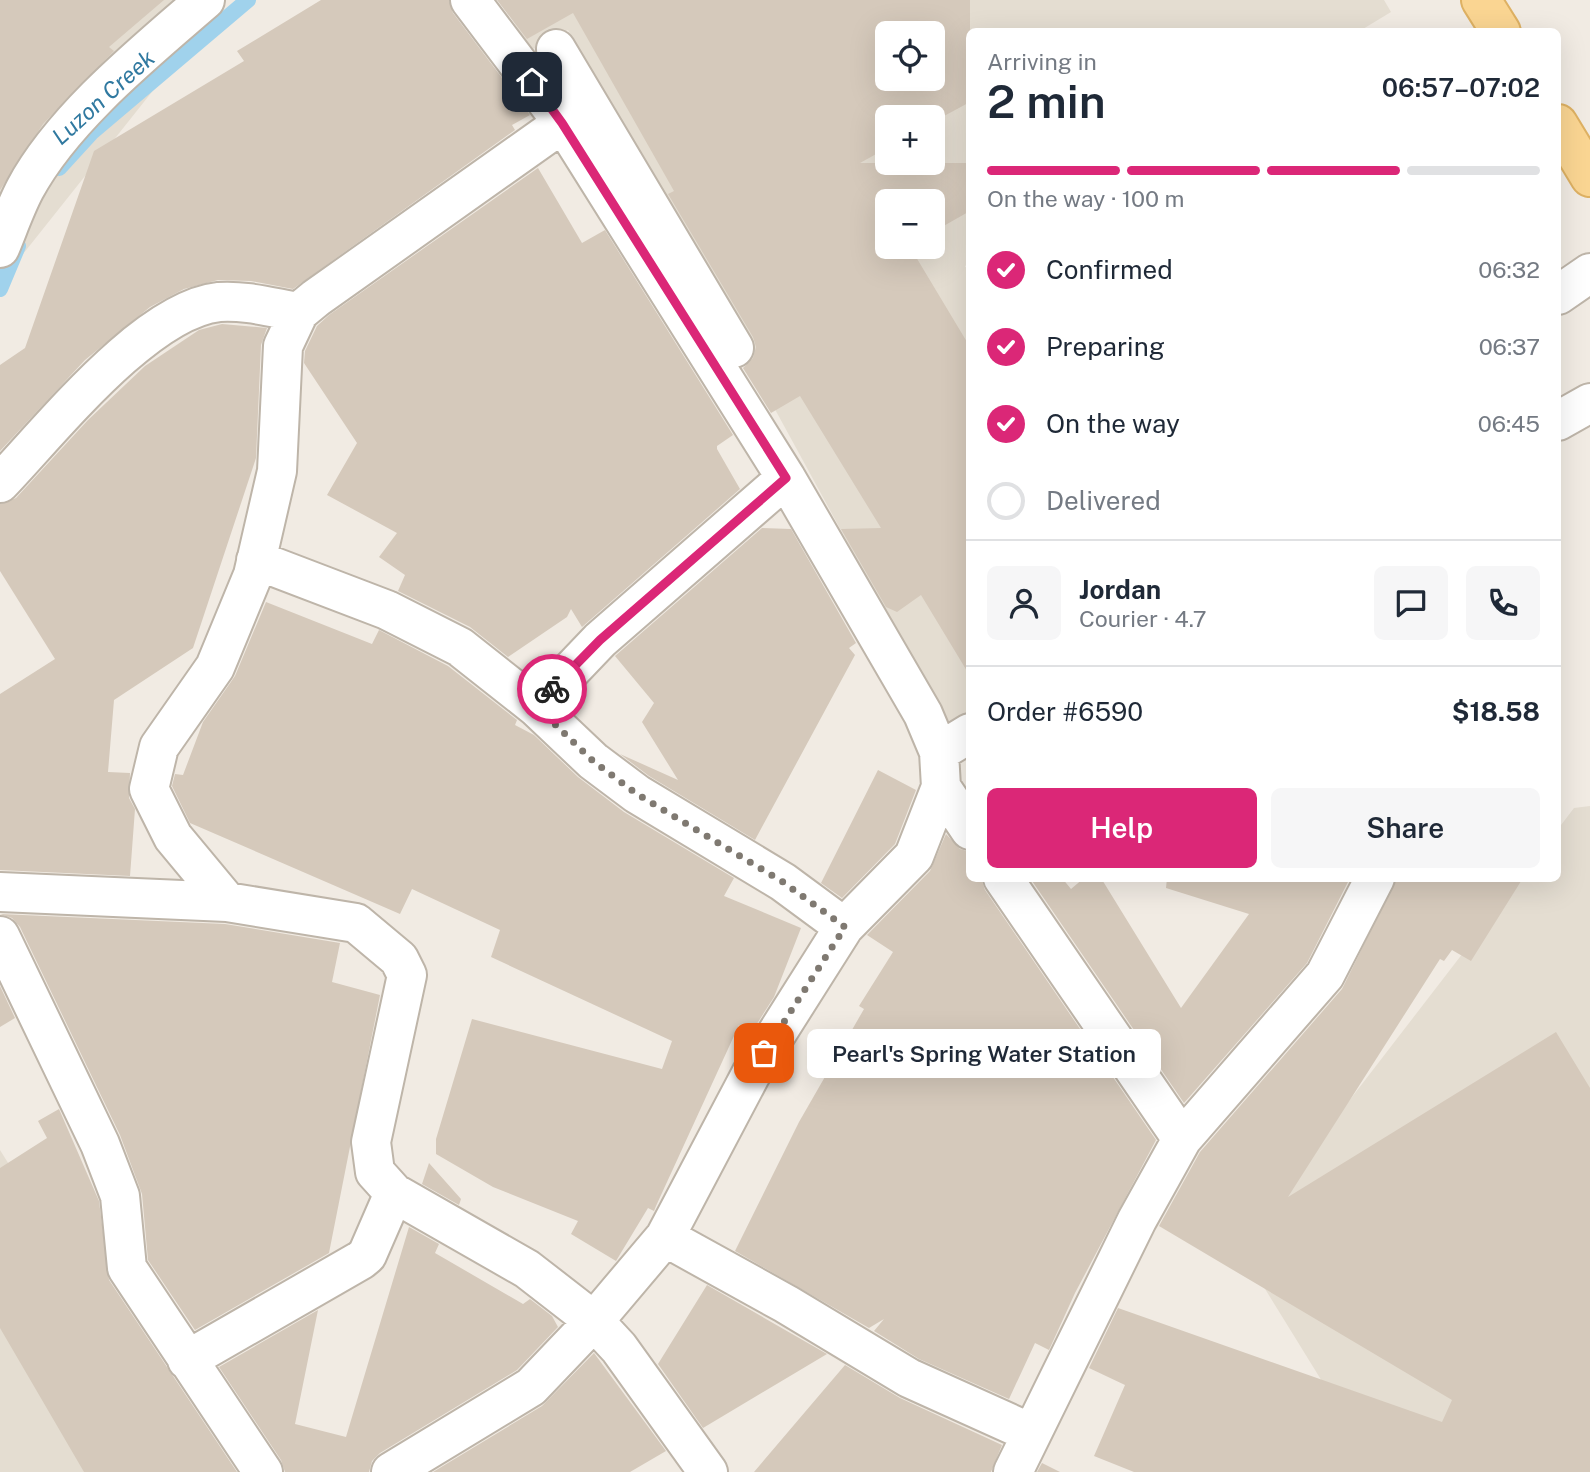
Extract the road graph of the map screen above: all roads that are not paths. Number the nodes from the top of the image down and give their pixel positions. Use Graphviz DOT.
graph roads {
  1 [pos="205,0"];
  2 [pos="470,0"];
  3 [pos="1482,0"];
  4 [pos="1499,28"];
  5 [pos="556,49"];
  6 [pos="562,123"];
  7 [pos="1561,129"];
  8 [pos="1590,177"];
  9 [pos="0,248"];
  10 [pos="1590,273"];
  11 [pos="1561,293"];
  12 [pos="299,312"];
  13 [pos="1590,404"];
  14 [pos="1561,419"];
  15 [pos="786,478"];
  16 [pos="0,483"];
  17 [pos="256,560"];
  18 [pos="935,690"];
  19 [pos="536,706"];
  20 [pos="950,757"];
  21 [pos="966,815"];
  22 [pos="1006,882"];
  23 [pos="1373,882"];
  24 [pos="0,892"];
  25 [pos="227,902"];
  26 [pos="845,927"];
  27 [pos="0,936"];
  28 [pos="1182,1139"];
  29 [pos="394,1193"];
  30 [pos="665,1237"];
  31 [pos="594,1321"];
  32 [pos="187,1360"];
  33 [pos="1031,1433"];
  34 [pos="693,1467"];
  35 [pos="263,1472"];
  36 [pos="391,1472"];
  37 [pos="1013,1472"];
  1 -- 9 [label="street"];
  2 -- 6 [label="street"];
  3 -- 4 [label="main road"];
  5 -- 18 [label="street"];
  6 -- 12 [label="street"];
  6 -- 15 [label="street"];
  7 -- 8 [label="main road"];
  10 -- 11 [label="street"];
  12 -- 16 [label="street"];
  12 -- 17 [label="street"];
  13 -- 14 [label="street"];
  15 -- 19 [label="street"];
  15 -- 20 [label="street"];
  17 -- 19 [label="street"];
  17 -- 25 [label="street"];
  19 -- 26 [label="street"];
  20 -- 21 [label="street"];
  20 -- 26 [label="street"];
  22 -- 28 [label="street"];
  23 -- 28 [label="street"];
  24 -- 25 [label="street"];
  25 -- 29 [label="street"];
  26 -- 30 [label="street"];
  27 -- 32 [label="street"];
  28 -- 33 [label="street"];
  29 -- 31 [label="street"];
  29 -- 32 [label="street"];
  30 -- 31 [label="street"];
  30 -- 33 [label="street"];
  31 -- 34 [label="street"];
  31 -- 36 [label="street"];
  32 -- 35 [label="street"];
  33 -- 37 [label="street"];
}
